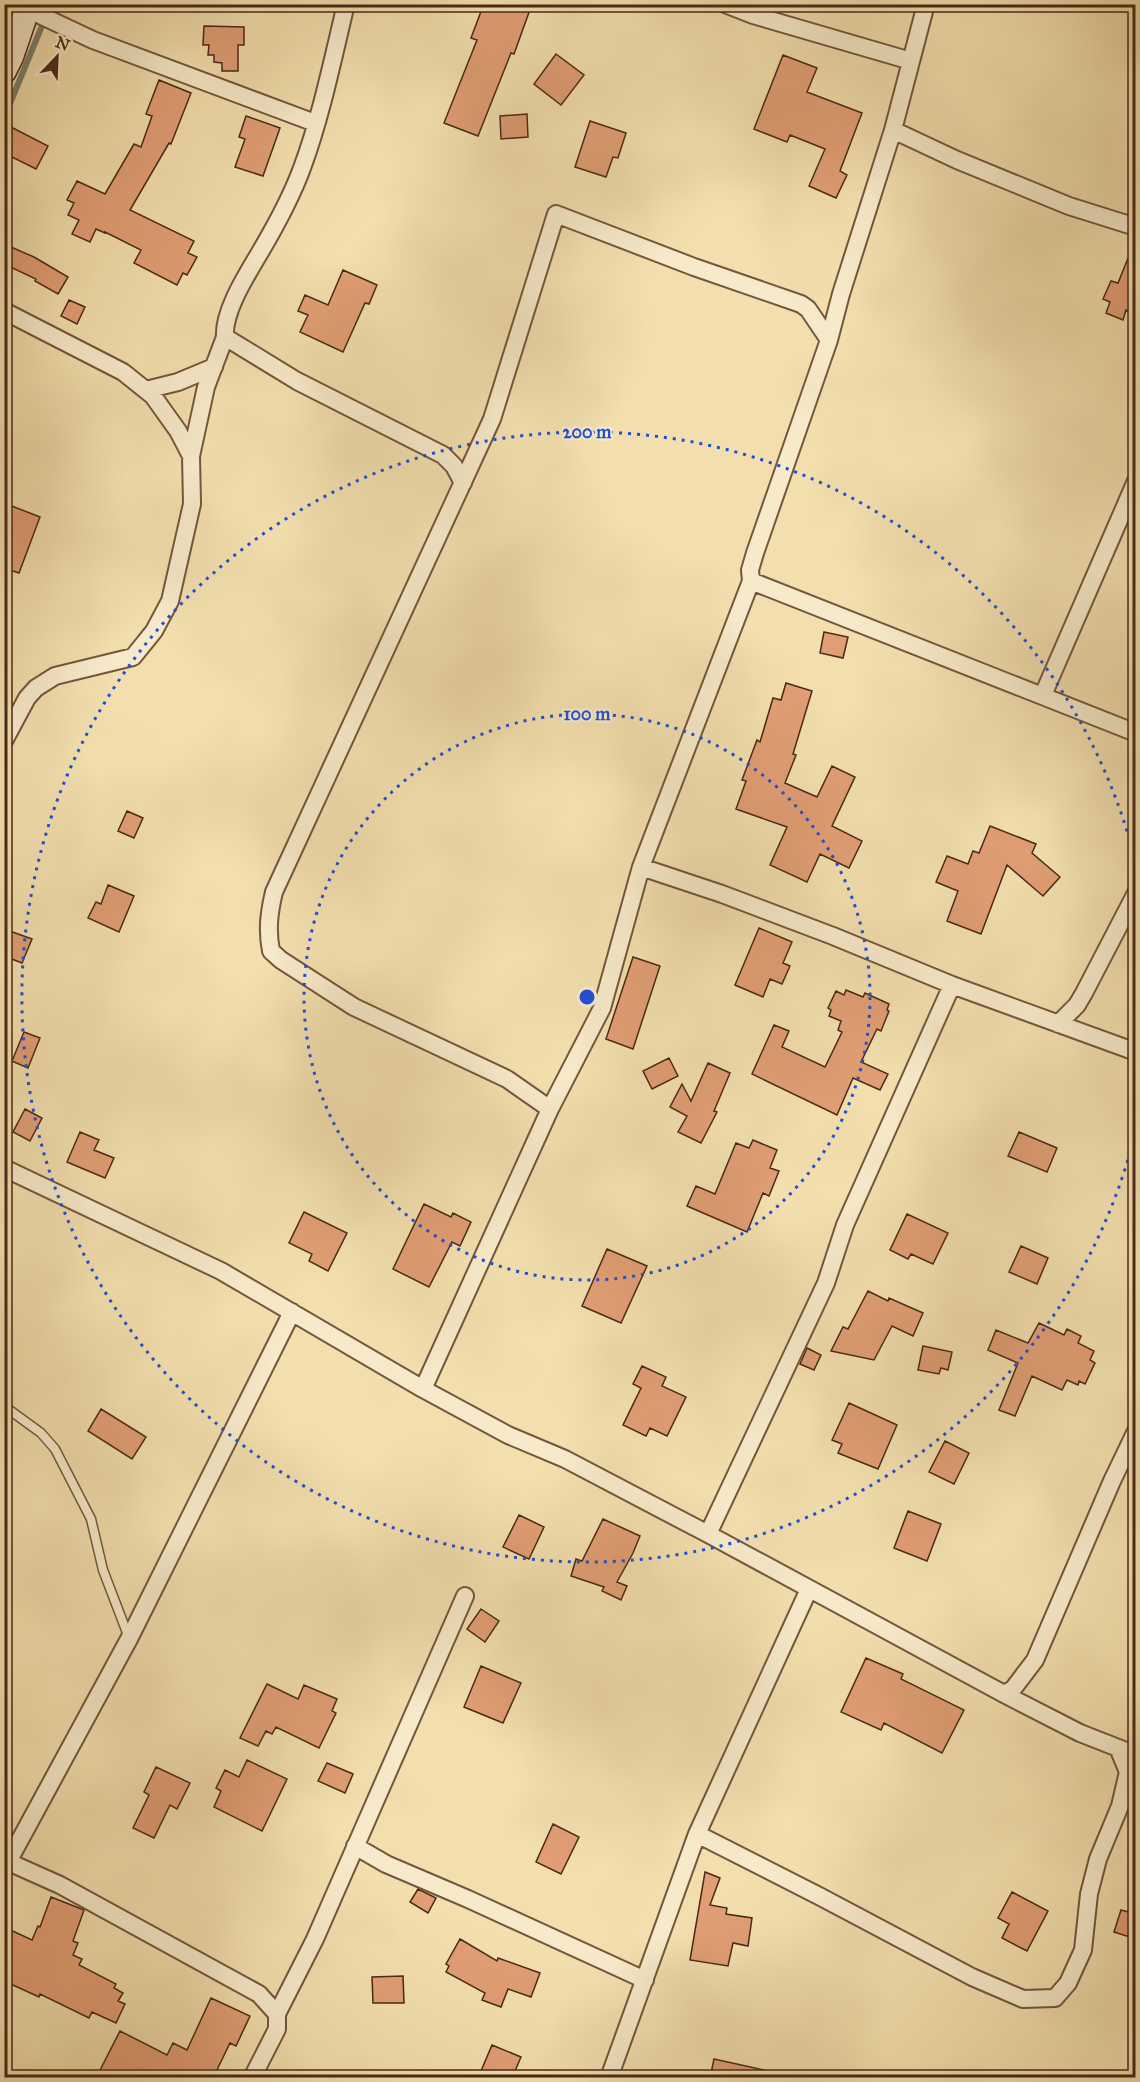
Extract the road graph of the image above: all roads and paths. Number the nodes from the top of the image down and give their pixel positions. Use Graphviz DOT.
graph roads {
  1 [pos="346,4"];
  2 [pos="725,4"];
  3 [pos="926,4"];
  4 [pos="28,7"];
  5 [pos="7,61"];
  6 [pos="911,61"];
  7 [pos="315,123"];
  8 [pos="893,130"];
  9 [pos="1136,226"];
  10 [pos="4,311"];
  11 [pos="225,337"];
  12 [pos="829,340"];
  13 [pos="213,367"];
  14 [pos="146,390"];
  15 [pos="191,456"];
  16 [pos="1136,481"];
  17 [pos="463,483"];
  18 [pos="751,581"];
  19 [pos="1043,695"];
  20 [pos="1136,733"];
  21 [pos="4,741"];
  22 [pos="641,867"];
  23 [pos="1136,893"];
  24 [pos="952,985"];
  25 [pos="1058,1024"];
  26 [pos="1136,1052"];
  27 [pos="550,1109"];
  28 [pos="4,1168"];
  29 [pos="292,1312"];
  30 [pos="423,1389"];
  31 [pos="4,1406"];
  32 [pos="1136,1431"];
  33 [pos="708,1534"];
  34 [pos="809,1589"];
  35 [pos="465,1596"];
  36 [pos="129,1639"];
  37 [pos="1004,1694"];
  38 [pos="1118,1748"];
  39 [pos="1136,1755"];
  40 [pos="697,1834"];
  41 [pos="355,1846"];
  42 [pos="6,1861"];
  43 [pos="645,1980"];
  44 [pos="277,2014"];
  45 [pos="252,2078"];
  46 [pos="609,2078"];
  1 -- 7 [label="street"];
  2 -- 6 [label="street"];
  3 -- 6 [label="street"];
  4 -- 5 [label="main road"];
  4 -- 7 [label="street"];
  6 -- 8 [label="street"];
  7 -- 11 [label="street"];
  8 -- 9 [label="street"];
  8 -- 12 [label="street"];
  10 -- 14 [label="street"];
  11 -- 13 [label="street"];
  11 -- 17 [label="street"];
  12 -- 17 [label="street"];
  12 -- 18 [label="street"];
  13 -- 14 [label="street"];
  13 -- 15 [label="street"];
  14 -- 15 [label="street"];
  15 -- 21 [label="street"];
  16 -- 19 [label="street"];
  17 -- 27 [label="street"];
  18 -- 19 [label="street"];
  18 -- 22 [label="street"];
  19 -- 20 [label="street"];
  22 -- 24 [label="street"];
  22 -- 27 [label="street"];
  23 -- 25 [label="street"];
  24 -- 25 [label="street"];
  24 -- 33 [label="street"];
  25 -- 26 [label="street"];
  27 -- 30 [label="street"];
  28 -- 29 [label="street"];
  29 -- 30 [label="street"];
  29 -- 36 [label="street"];
  30 -- 33 [label="street"];
  31 -- 36 [label="lane"];
  32 -- 37 [label="street"];
  33 -- 34 [label="street"];
  34 -- 37 [label="street"];
  34 -- 40 [label="street"];
  35 -- 41 [label="street"];
  36 -- 42 [label="street"];
  37 -- 38 [label="street"];
  38 -- 39 [label="street"];
  38 -- 40 [label="street"];
  40 -- 43 [label="street"];
  41 -- 43 [label="street"];
  41 -- 44 [label="street"];
  42 -- 44 [label="street"];
  43 -- 46 [label="street"];
  44 -- 45 [label="street"];
}
